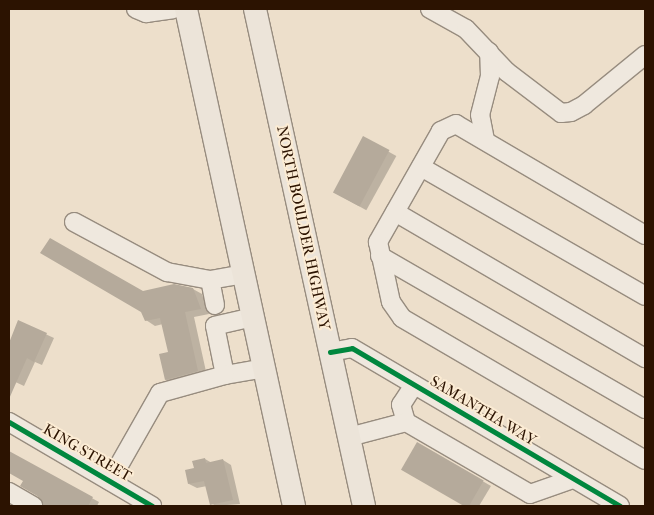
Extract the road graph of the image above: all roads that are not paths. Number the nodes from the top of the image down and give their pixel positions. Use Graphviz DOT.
graph roads {
  1 [pos="136,9"];
  2 [pos="173,9"];
  3 [pos="186,9"];
  4 [pos="255,9"];
  5 [pos="430,9"];
  6 [pos="489,52"];
  7 [pos="645,55"];
  8 [pos="485,140"];
  9 [pos="421,167"];
  10 [pos="394,212"];
  11 [pos="74,222"];
  12 [pos="645,235"];
  13 [pos="380,256"];
  14 [pos="243,274"];
  15 [pos="210,280"];
  16 [pos="645,296"];
  17 [pos="216,305"];
  18 [pos="253,317"];
  19 [pos="330,352"];
  20 [pos="645,358"];
  21 [pos="264,368"];
  22 [pos="225,375"];
  23 [pos="414,385"];
  24 [pos="645,409"];
  25 [pos="9,422"];
  26 [pos="406,422"];
  27 [pos="349,437"];
  28 [pos="645,460"];
  29 [pos="573,479"];
  30 [pos="110,481"];
  31 [pos="9,492"];
  32 [pos="33,506"];
  33 [pos="152,506"];
  34 [pos="294,506"];
  35 [pos="364,506"];
  36 [pos="620,506"];
  1 -- 2 [label="street"];
  3 -- 14 [label="main road"];
  4 -- 19 [label="main road, NORTH BOULDER HIGHWAY"];
  5 -- 6 [label="street"];
  6 -- 7 [label="street"];
  6 -- 8 [label="street"];
  8 -- 9 [label="street"];
  8 -- 12 [label="street"];
  9 -- 10 [label="street"];
  9 -- 16 [label="street"];
  10 -- 13 [label="street"];
  10 -- 20 [label="street"];
  11 -- 15 [label="street"];
  13 -- 24 [label="street"];
  13 -- 28 [label="street"];
  14 -- 15 [label="street"];
  14 -- 18 [label="main road"];
  15 -- 17 [label="street"];
  18 -- 21 [label="main road"];
  18 -- 22 [label="street"];
  19 -- 23 [label="street, SAMANTHA WAY"];
  19 -- 27 [label="main road, NORTH BOULDER HIGHWAY"];
  21 -- 22 [label="street"];
  21 -- 34 [label="main road"];
  22 -- 30 [label="street"];
  23 -- 26 [label="street"];
  23 -- 29 [label="street, SAMANTHA WAY"];
  25 -- 30 [label="street, KING STREET"];
  26 -- 27 [label="street"];
  26 -- 29 [label="street"];
  27 -- 35 [label="main road, NORTH BOULDER HIGHWAY"];
  29 -- 36 [label="street, SAMANTHA WAY"];
  30 -- 33 [label="street, KING STREET"];
  31 -- 32 [label="street"];
}
